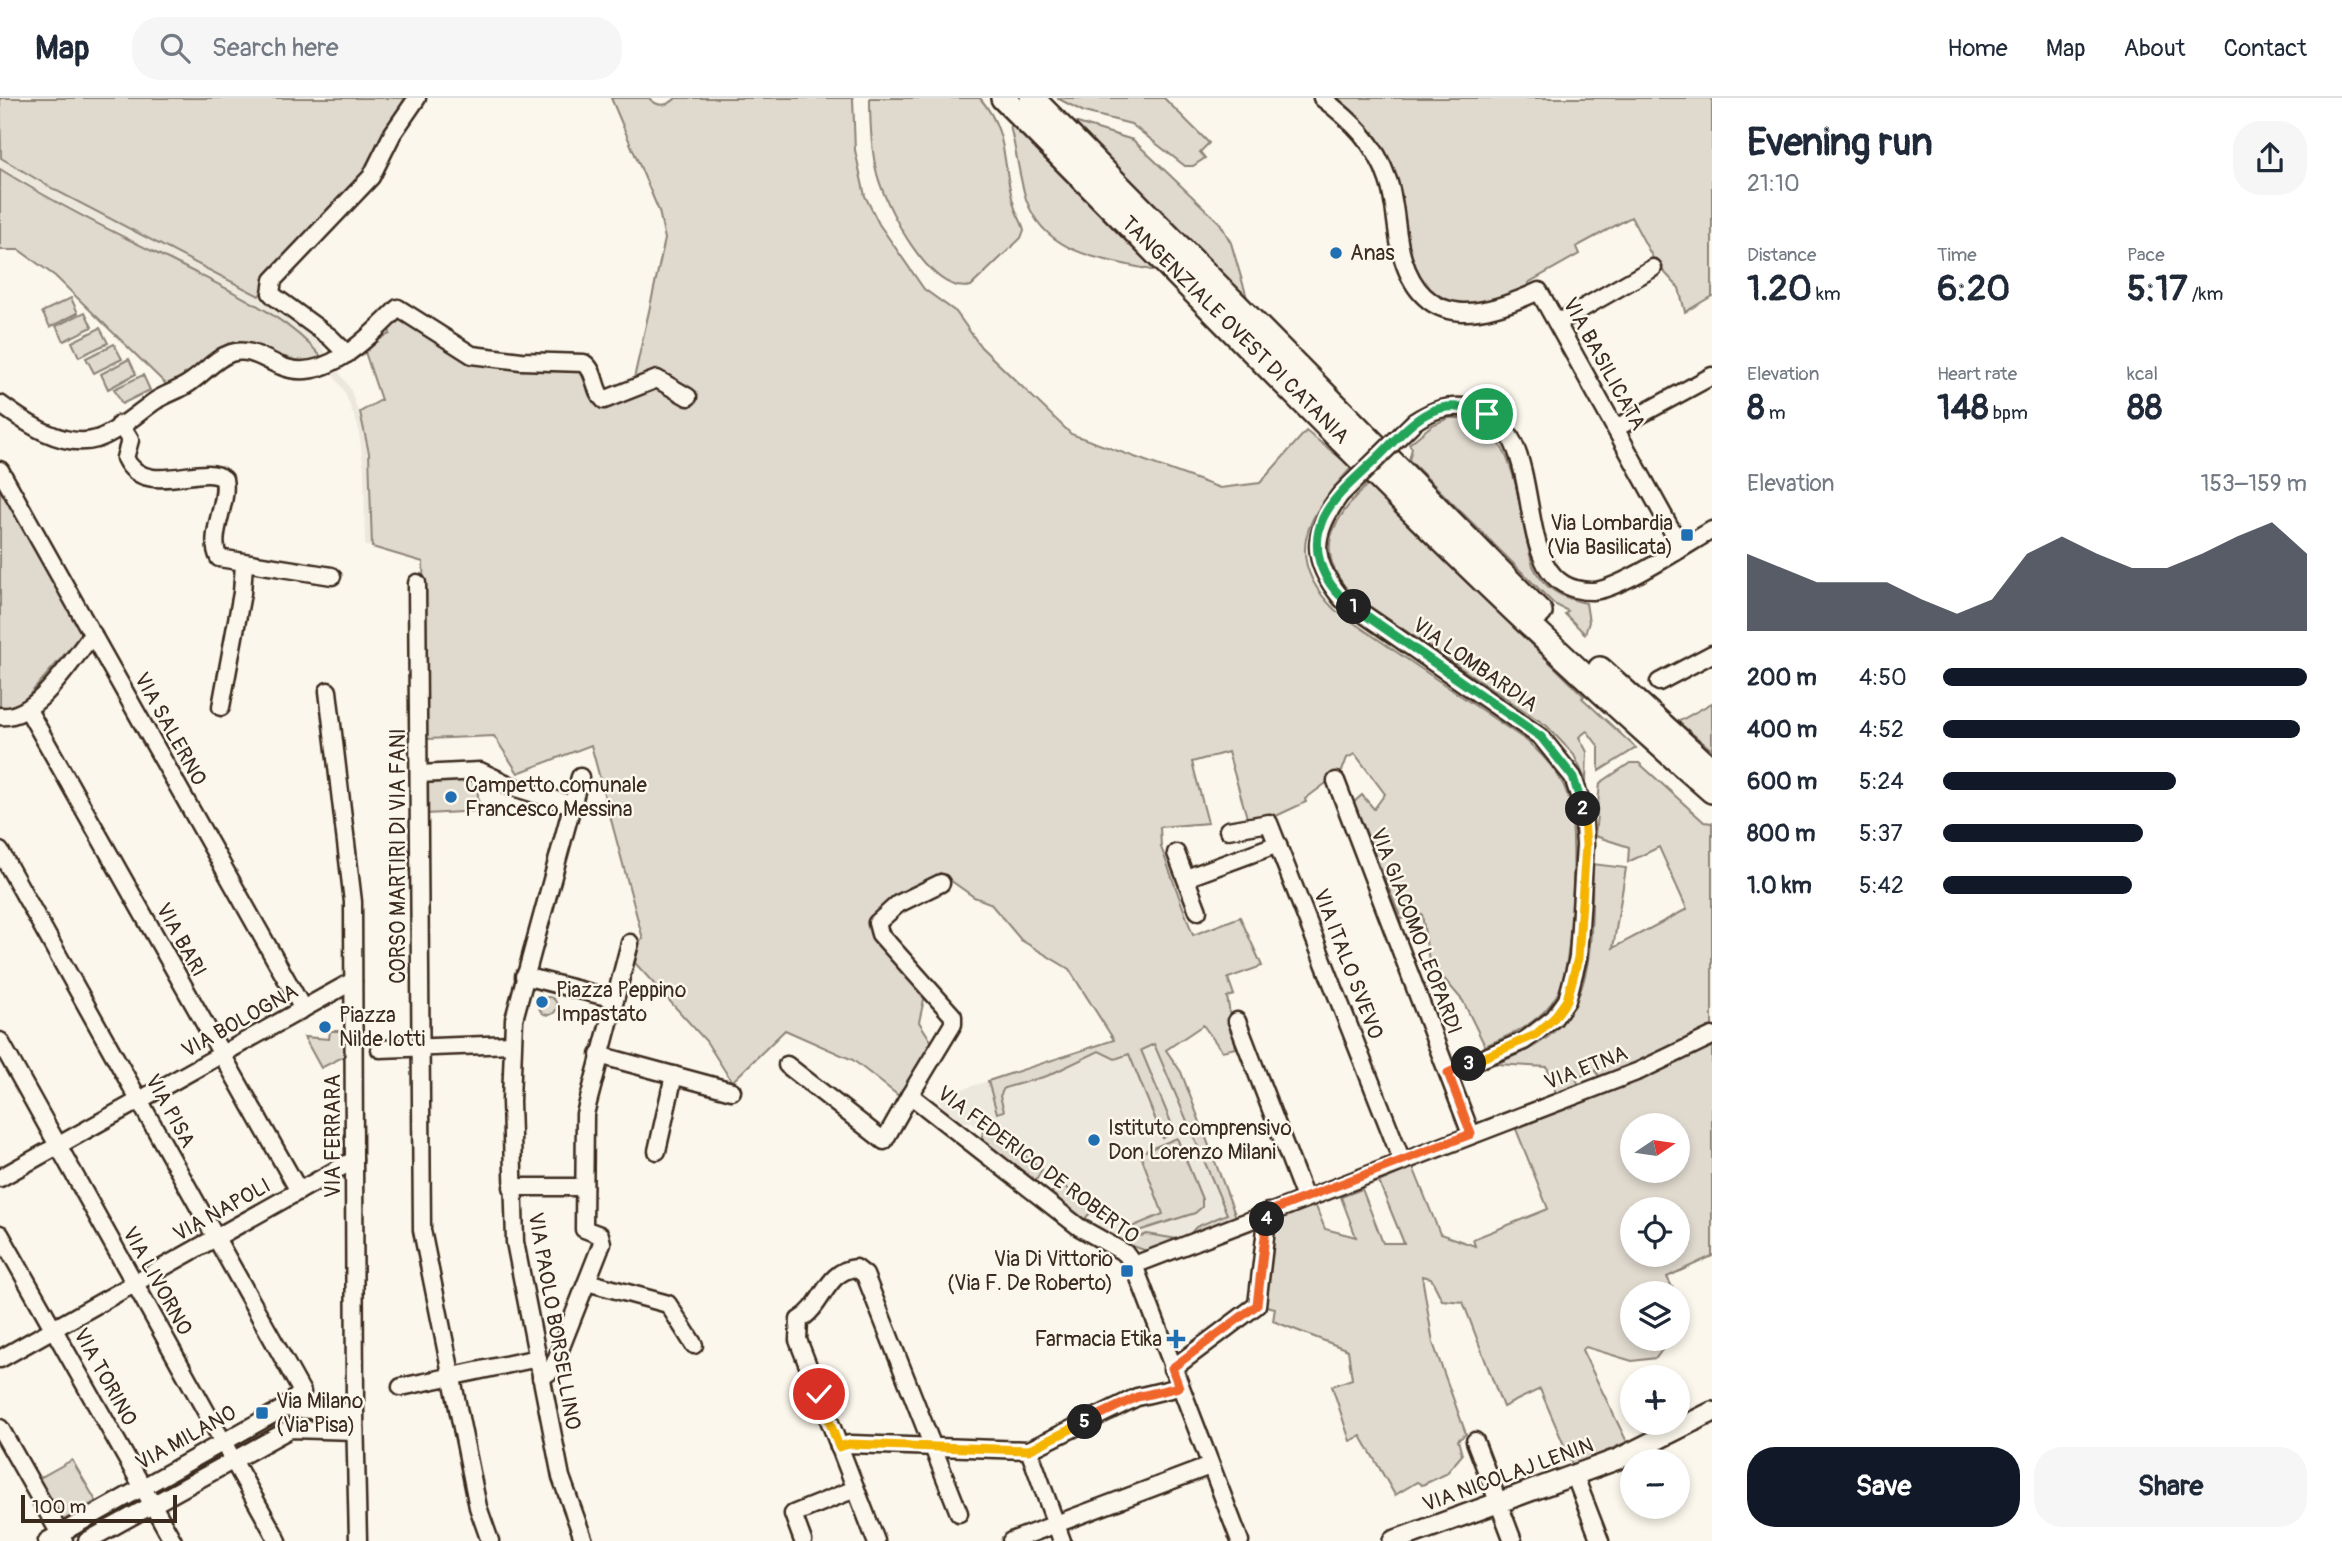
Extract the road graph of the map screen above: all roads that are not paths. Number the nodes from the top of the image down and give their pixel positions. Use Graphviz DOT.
graph roads {
  1 [pos="417,98"];
  2 [pos="1003,98"];
  3 [pos="1031,98"];
  4 [pos="1322,98"];
  5 [pos="1653,268"];
  6 [pos="1557,323"];
  7 [pos="347,354"];
  8 [pos="1712,376"];
  9 [pos="688,397"];
  10 [pos="0,404"];
  11 [pos="120,424"];
  12 [pos="1616,428"];
  13 [pos="0,470"];
  14 [pos="1712,530"];
  15 [pos="1681,547"];
  16 [pos="244,564"];
  17 [pos="332,576"];
  18 [pos="417,583"];
  19 [pos="93,634"];
  20 [pos="1712,654"];
  21 [pos="1659,682"];
  22 [pos="328,691"];
  23 [pos="221,708"];
  24 [pos="28,710"];
  25 [pos="0,716"];
  26 [pos="1653,718"];
  27 [pos="1712,762"];
  28 [pos="1712,770"];
  29 [pos="419,774"];
  30 [pos="580,777"];
  31 [pos="1336,781"];
  32 [pos="1712,791"];
  33 [pos="572,806"];
  34 [pos="1228,830"];
  35 [pos="1278,844"];
  36 [pos="0,851"];
  37 [pos="1176,853"];
  38 [pos="1186,878"];
  39 [pos="941,883"];
  40 [pos="1198,911"];
  41 [pos="630,943"];
  42 [pos="524,976"];
  43 [pos="353,981"];
  44 [pos="615,999"];
  45 [pos="303,1009"];
  46 [pos="1237,1021"];
  47 [pos="1712,1036"];
  48 [pos="0,1041"];
  49 [pos="512,1044"];
  50 [pos="420,1047"];
  51 [pos="380,1049"];
  52 [pos="222,1055"];
  53 [pos="599,1055"];
  54 [pos="787,1065"];
  55 [pos="1448,1073"];
  56 [pos="674,1075"];
  57 [pos="732,1091"];
  58 [pos="910,1095"];
  59 [pos="140,1100"];
  60 [pos="1471,1134"];
  61 [pos="58,1146"];
  62 [pos="657,1151"];
  63 [pos="354,1160"];
  64 [pos="1402,1161"];
  65 [pos="0,1178"];
  66 [pos="512,1187"];
  67 [pos="584,1187"];
  68 [pos="299,1191"];
  69 [pos="1306,1198"];
  70 [pos="1268,1212"];
  71 [pos="0,1234"];
  72 [pos="217,1237"];
  73 [pos="1134,1265"];
  74 [pos="587,1282"];
  75 [pos="135,1283"];
  76 [pos="53,1329"];
  77 [pos="694,1345"];
  78 [pos="538,1358"];
  79 [pos="0,1359"];
  80 [pos="1172,1368"];
  81 [pos="454,1376"];
  82 [pos="541,1378"];
  83 [pos="401,1387"];
  84 [pos="1179,1387"];
  85 [pos="302,1392"];
  86 [pos="284,1408"];
  87 [pos="1712,1412"];
  88 [pos="355,1413"];
  89 [pos="0,1428"];
  90 [pos="355,1431"];
  91 [pos="1475,1441"];
  92 [pos="223,1442"];
  93 [pos="932,1446"];
  94 [pos="839,1447"];
  95 [pos="1029,1450"];
  96 [pos="233,1461"];
  97 [pos="1210,1466"];
  98 [pos="1574,1474"];
  99 [pos="142,1486"];
  100 [pos="855,1489"];
  101 [pos="1499,1503"];
  102 [pos="153,1506"];
  103 [pos="959,1513"];
  104 [pos="1056,1524"];
  105 [pos="57,1539"];
  106 [pos="87,1541"];
  107 [pos="173,1541"];
  108 [pos="278,1541"];
  109 [pos="358,1541"];
  110 [pos="490,1541"];
  111 [pos="583,1541"];
  112 [pos="803,1541"];
  113 [pos="876,1541"];
  114 [pos="1011,1541"];
  115 [pos="1062,1541"];
  116 [pos="1240,1541"];
  117 [pos="1393,1541"];
  118 [pos="1513,1541"];
  119 [pos="1600,1541"];
  1 -- 7 [label="street"];
  2 -- 32 [label="highway, TANGENZIALE OVEST DI CATANIA"];
  3 -- 26 [label="highway, TANGENZIALE OVEST DI CATANIA"];
  4 -- 6 [label="street, VIA BASILICATA"];
  5 -- 6 [label="street"];
  6 -- 12 [label="street, VIA BASILICATA"];
  7 -- 9 [label="street"];
  7 -- 11 [label="street"];
  8 -- 12 [label="street"];
  10 -- 11 [label="street"];
  11 -- 16 [label="street"];
  12 -- 15 [label="street, VIA BASILICATA"];
  13 -- 19 [label="street, VIA SALERNO"];
  14 -- 15 [label="street"];
  15 -- 55 [label="street, VIA LOMBARDIA, bridge"];
  16 -- 17 [label="street"];
  16 -- 23 [label="street"];
  18 -- 29 [label="street, CORSO MARTIRI DI VIA FANI"];
  19 -- 24 [label="street"];
  19 -- 45 [label="street, VIA SALERNO"];
  20 -- 21 [label="street"];
  22 -- 43 [label="street, VIA FERRARA"];
  24 -- 25 [label="street"];
  24 -- 52 [label="street, VIA BARI"];
  26 -- 27 [label="highway"];
  26 -- 28 [label="highway, TANGENZIALE OVEST DI CATANIA"];
  29 -- 33 [label="street"];
  29 -- 50 [label="street, CORSO MARTIRI DI VIA FANI"];
  30 -- 33 [label="street, VIA PAOLO BORSELLINO"];
  31 -- 55 [label="street, VIA GIACOMO LEOPARDI"];
  33 -- 42 [label="street, VIA PAOLO BORSELLINO"];
  34 -- 35 [label="street, VIA ITALO SVEVO"];
  35 -- 38 [label="street"];
  35 -- 64 [label="street, VIA ITALO SVEVO"];
  36 -- 59 [label="street, VIA PISA"];
  37 -- 38 [label="street"];
  38 -- 40 [label="street"];
  39 -- 58 [label="street, VIA FEDERICO DE ROBERTO"];
  41 -- 44 [label="street"];
  42 -- 44 [label="street"];
  42 -- 49 [label="street, VIA PAOLO BORSELLINO"];
  43 -- 45 [label="street, VIA BOLOGNA"];
  43 -- 63 [label="street, VIA FERRARA"];
  44 -- 53 [label="street"];
  45 -- 52 [label="street, VIA BOLOGNA"];
  46 -- 69 [label="street"];
  47 -- 60 [label="street, VIA ETNA"];
  48 -- 61 [label="street, VIA LIVORNO"];
  49 -- 50 [label="street"];
  49 -- 66 [label="street, VIA PAOLO BORSELLINO"];
  50 -- 51 [label="street"];
  50 -- 81 [label="street, CORSO MARTIRI DI VIA FANI"];
  52 -- 59 [label="street, VIA BOLOGNA"];
  52 -- 68 [label="street, VIA BARI"];
  53 -- 56 [label="street"];
  53 -- 67 [label="street"];
  54 -- 58 [label="street"];
  55 -- 60 [label="street, VIA GIACOMO LEOPARDI"];
  56 -- 57 [label="street"];
  56 -- 62 [label="street"];
  58 -- 73 [label="street, VIA FEDERICO DE ROBERTO"];
  59 -- 61 [label="street, VIA BOLOGNA"];
  59 -- 72 [label="street, VIA PISA"];
  60 -- 64 [label="street, VIA ETNA"];
  61 -- 65 [label="street, VIA BOLOGNA"];
  61 -- 75 [label="street, VIA LIVORNO"];
  63 -- 68 [label="street, VIA NAPOLI"];
  63 -- 88 [label="street, VIA FERRARA"];
  64 -- 69 [label="street, VIA ETNA"];
  66 -- 67 [label="street"];
  66 -- 78 [label="street, VIA PAOLO BORSELLINO"];
  67 -- 74 [label="street"];
  68 -- 72 [label="street, VIA NAPOLI"];
  69 -- 70 [label="street, VIA ETNA"];
  70 -- 73 [label="street, VIA ETNA"];
  70 -- 80 [label="street"];
  71 -- 76 [label="street, VIA TORINO"];
  72 -- 75 [label="street, VIA NAPOLI"];
  72 -- 85 [label="street, VIA PISA"];
  73 -- 80 [label="street"];
  74 -- 77 [label="street"];
  74 -- 82 [label="street"];
  75 -- 76 [label="street, VIA NAPOLI"];
  75 -- 92 [label="street, VIA LIVORNO"];
  76 -- 79 [label="street, VIA NAPOLI"];
  76 -- 99 [label="street, VIA TORINO"];
  78 -- 81 [label="street"];
  78 -- 82 [label="street, VIA PAOLO BORSELLINO"];
  80 -- 84 [label="street"];
  81 -- 83 [label="street"];
  81 -- 110 [label="street, CORSO MARTIRI DI VIA FANI"];
  82 -- 111 [label="street, VIA PAOLO BORSELLINO"];
  84 -- 95 [label="street"];
  84 -- 97 [label="street"];
  85 -- 86 [label="street, VIA MILANO"];
  86 -- 88 [label="street"];
  86 -- 92 [label="street, VIA MILANO"];
  87 -- 98 [label="main road, VIA NICOLAJ LENIN"];
  88 -- 90 [label="street, VIA FERRARA"];
  89 -- 105 [label="street"];
  90 -- 96 [label="street, VIA MILANO"];
  90 -- 109 [label="street, VIA FERRARA"];
  91 -- 101 [label="street"];
  92 -- 96 [label="street, VIA LIVORNO"];
  92 -- 99 [label="street, VIA MILANO"];
  93 -- 94 [label="street"];
  93 -- 94 [label="street"];
  93 -- 95 [label="street"];
  93 -- 103 [label="street"];
  94 -- 100 [label="street"];
  95 -- 104 [label="street"];
  96 -- 102 [label="street, VIA MILANO"];
  96 -- 108 [label="street, VIA LIVORNO"];
  97 -- 104 [label="street"];
  97 -- 116 [label="street"];
  98 -- 101 [label="main road, VIA NICOLAJ LENIN"];
  98 -- 119 [label="street"];
  99 -- 102 [label="street, VIA TORINO"];
  99 -- 105 [label="street, VIA MILANO"];
  100 -- 112 [label="street"];
  100 -- 113 [label="street"];
  101 -- 117 [label="main road, VIA NICOLAJ LENIN"];
  101 -- 118 [label="street"];
  102 -- 106 [label="street, VIA MILANO"];
  102 -- 107 [label="street, VIA TORINO"];
  104 -- 114 [label="street"];
  104 -- 115 [label="street"];
}
